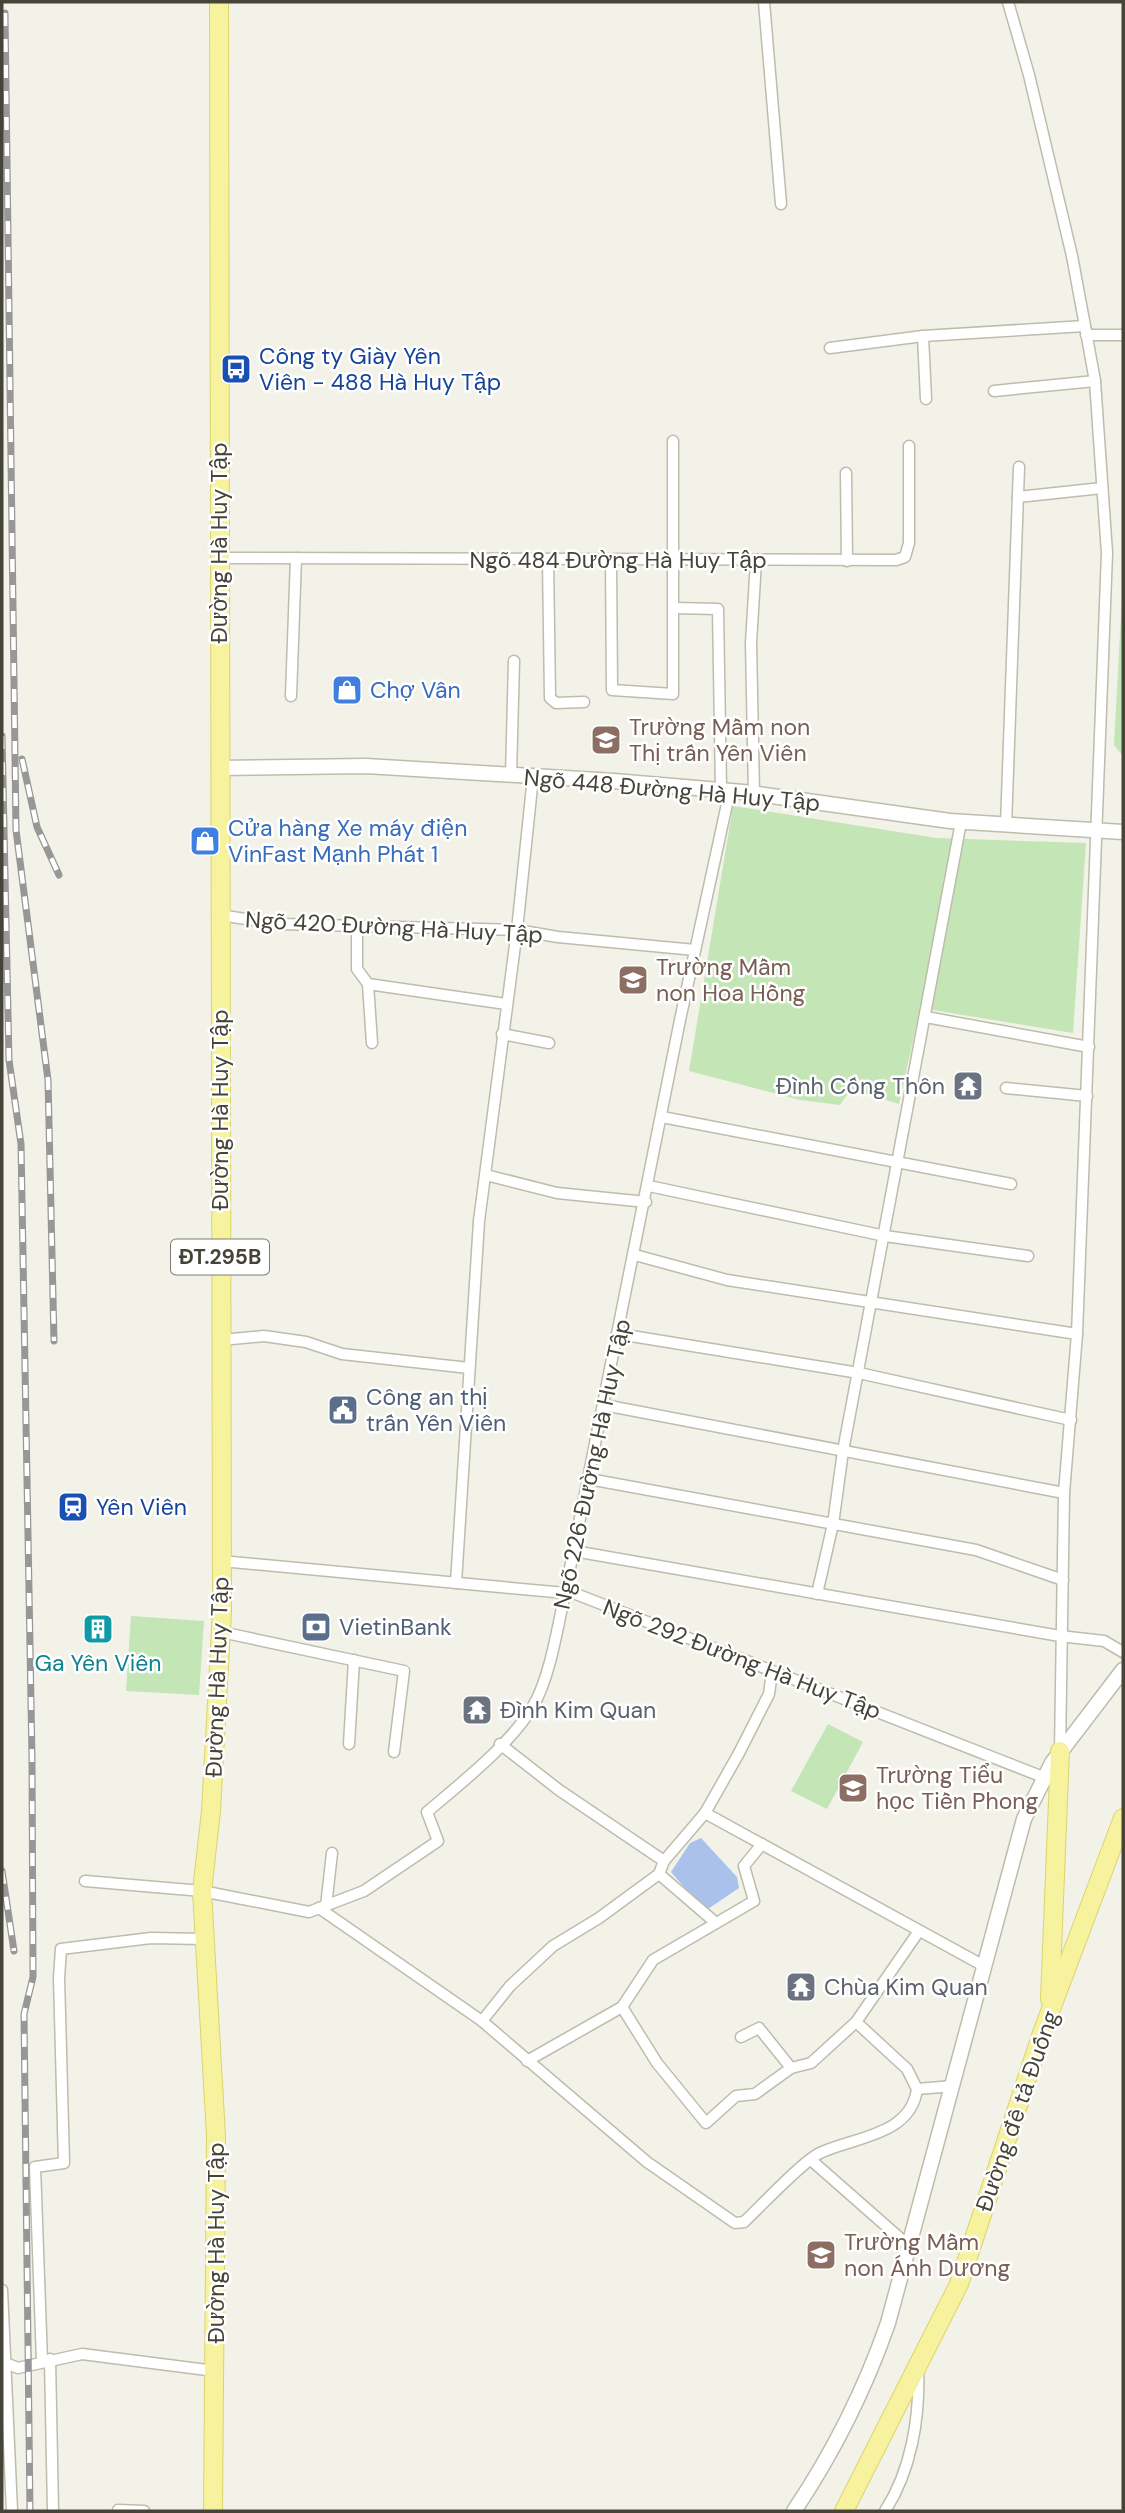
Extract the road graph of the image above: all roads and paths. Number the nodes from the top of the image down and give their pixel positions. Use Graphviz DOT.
graph roads {
  1 [pos="219,2"];
  2 [pos="764,2"];
  3 [pos="1007,2"];
  4 [pos="780,204"];
  5 [pos="1086,330"];
  6 [pos="923,335"];
  7 [pos="1123,335"];
  8 [pos="830,348"];
  9 [pos="1095,381"];
  10 [pos="994,391"];
  11 [pos="926,399"];
  12 [pos="673,441"];
  13 [pos="909,446"];
  14 [pos="1019,467"];
  15 [pos="846,472"];
  16 [pos="1102,488"];
  17 [pos="1018,497"];
  18 [pos="219,558"];
  19 [pos="296,558"];
  20 [pos="548,559"];
  21 [pos="611,560"];
  22 [pos="675,560"];
  23 [pos="756,561"];
  24 [pos="847,561"];
  25 [pos="674,608"];
  26 [pos="514,662"];
  27 [pos="291,696"];
  28 [pos="584,702"];
  29 [pos="219,768"];
  30 [pos="511,775"];
  31 [pos="533,777"];
  32 [pos="726,790"];
  33 [pos="754,793"];
  34 [pos="961,822"];
  35 [pos="1006,825"];
  36 [pos="1098,830"];
  37 [pos="1123,832"];
  38 [pos="219,915"];
  39 [pos="357,926"];
  40 [pos="517,930"];
  41 [pos="695,950"];
  42 [pos="368,984"];
  43 [pos="506,1004"];
  44 [pos="926,1017"];
  45 [pos="502,1034"];
  46 [pos="372,1043"];
  47 [pos="549,1043"];
  48 [pos="1089,1047"];
  49 [pos="1006,1088"];
  50 [pos="1087,1096"];
  51 [pos="662,1117"];
  52 [pos="899,1162"];
  53 [pos="486,1175"];
  54 [pos="1011,1184"];
  55 [pos="649,1186"];
  56 [pos="646,1202"];
  57 [pos="885,1236"];
  58 [pos="635,1255"];
  59 [pos="1028,1256"];
  60 [pos="872,1303"];
  61 [pos="619,1334"];
  62 [pos="1076,1334"];
  63 [pos="221,1340"];
  64 [pos="469,1368"];
  65 [pos="859,1373"];
  66 [pos="604,1405"];
  67 [pos="1071,1420"];
  68 [pos="843,1451"];
  69 [pos="589,1479"];
  70 [pos="1063,1493"];
  71 [pos="833,1524"];
  72 [pos="574,1551"];
  73 [pos="221,1561"];
  74 [pos="1062,1580"];
  75 [pos="456,1583"];
  76 [pos="565,1593"];
  77 [pos="817,1594"];
  78 [pos="221,1632"];
  79 [pos="1060,1636"];
  80 [pos="1123,1652"];
  81 [pos="354,1660"];
  82 [pos="1123,1670"];
  83 [pos="772,1672"];
  84 [pos="349,1744"];
  85 [pos="500,1744"];
  86 [pos="1060,1751"];
  87 [pos="394,1752"];
  88 [pos="1044,1777"];
  89 [pos="705,1813"];
  90 [pos="1123,1818"];
  91 [pos="762,1844"];
  92 [pos="332,1853"];
  93 [pos="664,1861"];
  94 [pos="659,1874"];
  95 [pos="85,1881"];
  96 [pos="202,1891"];
  97 [pos="323,1907"];
  98 [pos="716,1923"];
  99 [pos="919,1931"];
  100 [pos="204,1939"];
  101 [pos="984,1966"];
  102 [pos="622,2007"];
  103 [pos="1050,2013"];
  104 [pos="482,2021"];
  105 [pos="856,2022"];
  106 [pos="741,2037"];
  107 [pos="527,2061"];
  108 [pos="791,2068"];
  109 [pos="953,2086"];
  110 [pos="917,2089"];
  111 [pos="811,2160"];
  112 [pos="910,2247"];
  113 [pos="2,2290"];
  114 [pos="46,2360"];
  115 [pos="5,2364"];
  116 [pos="918,2365"];
  117 [pos="215,2371"];
  118 [pos="118,2510"];
  119 [pos="12,2511"];
  120 [pos="52,2511"];
  121 [pos="144,2511"];
  122 [pos="213,2511"];
  123 [pos="794,2511"];
  124 [pos="844,2511"];
  125 [pos="884,2511"];
  1 -- 18 [label="main road, Đường Hà Huy Tập / ĐT.295B"];
  2 -- 4 [label="street"];
  3 -- 5 [label="street"];
  5 -- 6 [label="street"];
  5 -- 7 [label="street"];
  5 -- 9 [label="street"];
  6 -- 8 [label="street"];
  6 -- 11 [label="street"];
  9 -- 10 [label="street"];
  9 -- 16 [label="street"];
  12 -- 22 [label="street"];
  13 -- 24 [label="street, Ngõ 484 Đường Hà Huy Tập"];
  14 -- 17 [label="street"];
  15 -- 24 [label="street"];
  16 -- 17 [label="street"];
  16 -- 36 [label="street"];
  17 -- 35 [label="street"];
  18 -- 19 [label="street, Ngõ 484 Đường Hà Huy Tập"];
  18 -- 29 [label="main road, Đường Hà Huy Tập / ĐT.295B"];
  19 -- 20 [label="street, Ngõ 484 Đường Hà Huy Tập"];
  19 -- 27 [label="street"];
  20 -- 21 [label="street, Ngõ 484 Đường Hà Huy Tập"];
  20 -- 28 [label="street"];
  21 -- 22 [label="street, Ngõ 484 Đường Hà Huy Tập"];
  21 -- 25 [label="street"];
  22 -- 23 [label="street, Ngõ 484 Đường Hà Huy Tập"];
  22 -- 25 [label="street"];
  23 -- 24 [label="street, Ngõ 484 Đường Hà Huy Tập"];
  23 -- 33 [label="street"];
  25 -- 32 [label="street, Ngõ 226 Đường Hà Huy Tập"];
  26 -- 30 [label="street"];
  29 -- 30 [label="street, Ngõ 448 Đường Hà Huy Tập"];
  29 -- 38 [label="main road, Đường Hà Huy Tập / ĐT.295B"];
  30 -- 31 [label="street, Ngõ 448 Đường Hà Huy Tập"];
  31 -- 32 [label="street, Ngõ 448 Đường Hà Huy Tập"];
  31 -- 40 [label="street"];
  32 -- 33 [label="street, Ngõ 448 Đường Hà Huy Tập"];
  32 -- 41 [label="street, Ngõ 226 Đường Hà Huy Tập"];
  33 -- 34 [label="street, Ngõ 448 Đường Hà Huy Tập"];
  34 -- 35 [label="street, Ngõ 448 Đường Hà Huy Tập"];
  34 -- 44 [label="street"];
  35 -- 36 [label="street, Ngõ 448 Đường Hà Huy Tập"];
  36 -- 37 [label="street, Ngõ 448 Đường Hà Huy Tập"];
  36 -- 48 [label="street"];
  38 -- 39 [label="street, Ngõ 420 Đường Hà Huy Tập"];
  38 -- 63 [label="main road, Đường Hà Huy Tập / ĐT.295B"];
  39 -- 40 [label="street, Ngõ 420 Đường Hà Huy Tập"];
  39 -- 42 [label="street"];
  40 -- 41 [label="street, Ngõ 420 Đường Hà Huy Tập"];
  40 -- 43 [label="street"];
  41 -- 51 [label="street, Ngõ 226 Đường Hà Huy Tập"];
  42 -- 43 [label="street"];
  42 -- 46 [label="street"];
  43 -- 45 [label="street"];
  44 -- 48 [label="street"];
  44 -- 52 [label="street"];
  45 -- 47 [label="street"];
  45 -- 53 [label="street"];
  48 -- 50 [label="street"];
  49 -- 50 [label="street"];
  50 -- 62 [label="street"];
  51 -- 52 [label="street"];
  51 -- 55 [label="street, Ngõ 226 Đường Hà Huy Tập"];
  52 -- 54 [label="street"];
  52 -- 57 [label="street"];
  53 -- 56 [label="street"];
  53 -- 64 [label="street"];
  55 -- 56 [label="street, Ngõ 226 Đường Hà Huy Tập"];
  55 -- 57 [label="street"];
  56 -- 58 [label="street, Ngõ 226 Đường Hà Huy Tập"];
  57 -- 59 [label="street"];
  57 -- 60 [label="street"];
  58 -- 60 [label="street"];
  58 -- 61 [label="street, Ngõ 226 Đường Hà Huy Tập"];
  60 -- 62 [label="street"];
  60 -- 65 [label="street"];
  61 -- 65 [label="street"];
  61 -- 66 [label="street, Ngõ 226 Đường Hà Huy Tập"];
  62 -- 67 [label="street"];
  63 -- 64 [label="street"];
  63 -- 73 [label="main road, Đường Hà Huy Tập / ĐT.295B"];
  64 -- 75 [label="street"];
  65 -- 67 [label="street"];
  65 -- 68 [label="street"];
  66 -- 68 [label="street"];
  66 -- 69 [label="street, Ngõ 226 Đường Hà Huy Tập"];
  67 -- 70 [label="street"];
  68 -- 70 [label="street"];
  68 -- 71 [label="street"];
  69 -- 71 [label="street"];
  69 -- 72 [label="street, Ngõ 226 Đường Hà Huy Tập"];
  70 -- 74 [label="street"];
  71 -- 74 [label="street"];
  71 -- 77 [label="street"];
  72 -- 76 [label="street, Ngõ 226 Đường Hà Huy Tập"];
  72 -- 77 [label="street"];
  73 -- 75 [label="street, Ngõ 292 Đường Hà Huy Tập"];
  73 -- 78 [label="main road, Đường Hà Huy Tập / ĐT.295B"];
  74 -- 79 [label="street"];
  75 -- 76 [label="street, Ngõ 292 Đường Hà Huy Tập"];
  76 -- 83 [label="street, Ngõ 292 Đường Hà Huy Tập"];
  76 -- 85 [label="street, Ngõ 226 Đường Hà Huy Tập"];
  77 -- 79 [label="street"];
  78 -- 81 [label="street"];
  78 -- 96 [label="main road, Đường Hà Huy Tập / ĐT.295B"];
  79 -- 80 [label="street"];
  79 -- 86 [label="street"];
  81 -- 84 [label="street"];
  81 -- 87 [label="street"];
  82 -- 86 [label="street"];
  83 -- 88 [label="street, Ngõ 292 Đường Hà Huy Tập"];
  83 -- 89 [label="street"];
  85 -- 93 [label="street"];
  85 -- 97 [label="street, Ngõ 226 Đường Hà Huy Tập"];
  86 -- 88 [label="street"];
  86 -- 103 [label="main road"];
  88 -- 101 [label="street"];
  89 -- 91 [label="street"];
  89 -- 93 [label="street"];
  90 -- 103 [label="main road, Đường đê tả Đuống"];
  91 -- 98 [label="street"];
  91 -- 99 [label="street"];
  92 -- 97 [label="street"];
  93 -- 94 [label="street"];
  94 -- 98 [label="street"];
  94 -- 104 [label="street"];
  95 -- 96 [label="street, Ngõ 226 Đường Hà Huy Tập"];
  96 -- 97 [label="street, Ngõ 226 Đường Hà Huy Tập"];
  96 -- 100 [label="main road, Đường Hà Huy Tập / ĐT.295B"];
  97 -- 104 [label="street"];
  98 -- 102 [label="street"];
  99 -- 101 [label="street"];
  99 -- 105 [label="street"];
  100 -- 114 [label="street"];
  100 -- 117 [label="main road, Đường Hà Huy Tập / ĐT.295B"];
  101 -- 109 [label="street"];
  102 -- 107 [label="street"];
  102 -- 108 [label="street"];
  103 -- 116 [label="main road, Đường đê tả Đuống"];
  104 -- 107 [label="street"];
  105 -- 108 [label="street"];
  105 -- 110 [label="street"];
  106 -- 108 [label="street"];
  107 -- 111 [label="street"];
  109 -- 110 [label="street"];
  109 -- 112 [label="street"];
  110 -- 111 [label="street"];
  111 -- 112 [label="street"];
  112 -- 123 [label="street"];
  113 -- 115 [label="street"];
  114 -- 115 [label="street"];
  114 -- 117 [label="street"];
  114 -- 120 [label="street"];
  115 -- 119 [label="street"];
  116 -- 124 [label="main road, Đường đê tả Đuống"];
  116 -- 125 [label="street"];
  117 -- 122 [label="main road, Đường Hà Huy Tập / ĐT.295B"];
  118 -- 121 [label="street"];
}
